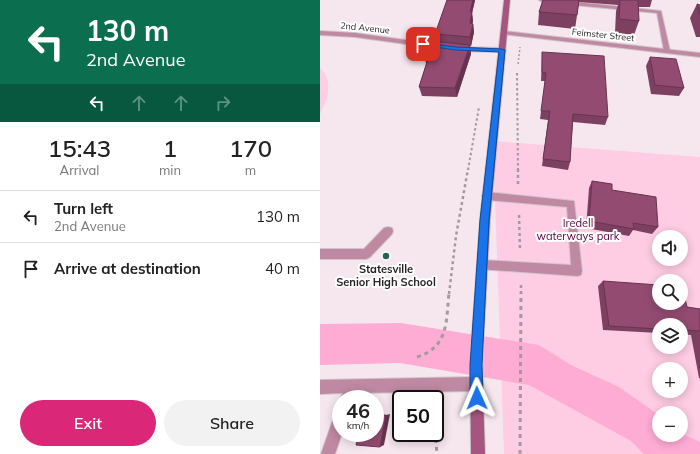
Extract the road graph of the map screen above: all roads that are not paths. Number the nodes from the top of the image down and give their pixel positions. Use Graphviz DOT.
graph roads {
  1 [pos="508,0"];
  2 [pos="542,0"];
  3 [pos="320,33"];
  4 [pos="504,33"];
  5 [pos="502,50"];
  6 [pos="667,51"];
  7 [pos="700,55"];
  8 [pos="487,196"];
  9 [pos="388,231"];
  10 [pos="320,254"];
  11 [pos="482,265"];
  12 [pos="476,384"];
  13 [pos="320,387"];
  14 [pos="335,390"];
  15 [pos="384,391"];
  16 [pos="332,442"];
  17 [pos="328,454"];
  18 [pos="478,454"];
  1 -- 4 [label="main road"];
  2 -- 6 [label="street"];
  3 -- 5 [label="street, 2nd Avenue"];
  4 -- 5 [label="main road"];
  4 -- 6 [label="street, Feimster Street"];
  5 -- 8 [label="main road"];
  6 -- 7 [label="street, Feimster Street"];
  8 -- 11 [label="main road"];
  8 -- 11 [label="street"];
  9 -- 10 [label="street"];
  11 -- 12 [label="main road"];
  12 -- 15 [label="street"];
  12 -- 18 [label="main road"];
  13 -- 14 [label="street"];
  16 -- 17 [label="street"];
}
